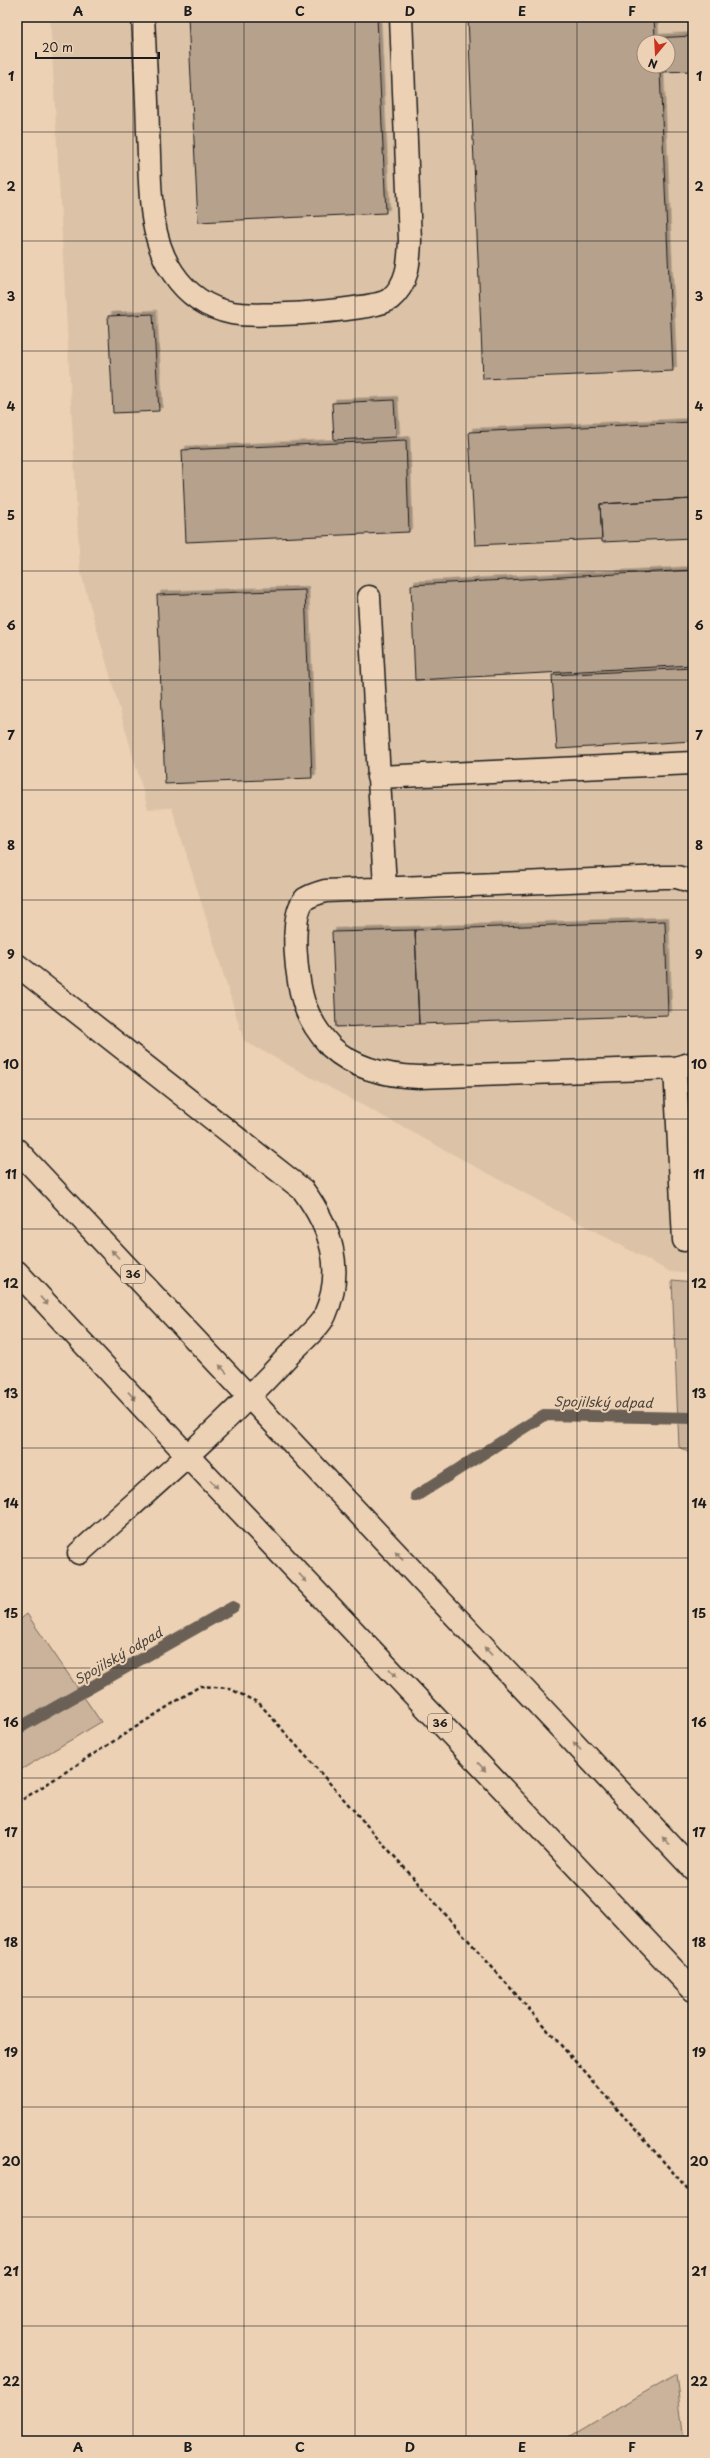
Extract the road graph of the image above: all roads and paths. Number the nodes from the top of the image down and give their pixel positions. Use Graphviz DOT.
graph roads {
  1 [pos="143,17"];
  2 [pos="401,17"];
  3 [pos="369,597"];
  4 [pos="693,763"];
  5 [pos="378,777"];
  6 [pos="692,876"];
  7 [pos="384,887"];
  8 [pos="17,965"];
  9 [pos="684,1065"];
  10 [pos="17,1150"];
  11 [pos="684,1240"];
  12 [pos="17,1272"];
  13 [pos="250,1398"];
  14 [pos="187,1456"];
  15 [pos="79,1553"];
  16 [pos="17,1803"];
  17 [pos="693,1869"];
  18 [pos="693,1990"];
  19 [pos="693,2195"];
  1 -- 2 [label="main road"];
  3 -- 5 [label="main road"];
  4 -- 5 [label="main road"];
  5 -- 7 [label="main road"];
  6 -- 7 [label="main road"];
  7 -- 9 [label="main road"];
  8 -- 13 [label="main road"];
  9 -- 11 [label="main road"];
  13 -- 10 [label="main road, 36, one-way"];
  12 -- 14 [label="main road, 36, one-way"];
  13 -- 14 [label="main road"];
  17 -- 13 [label="main road, 36, one-way"];
  14 -- 15 [label="main road"];
  14 -- 18 [label="main road, 36, one-way"];
  16 -- 19 [label="path"];
}
